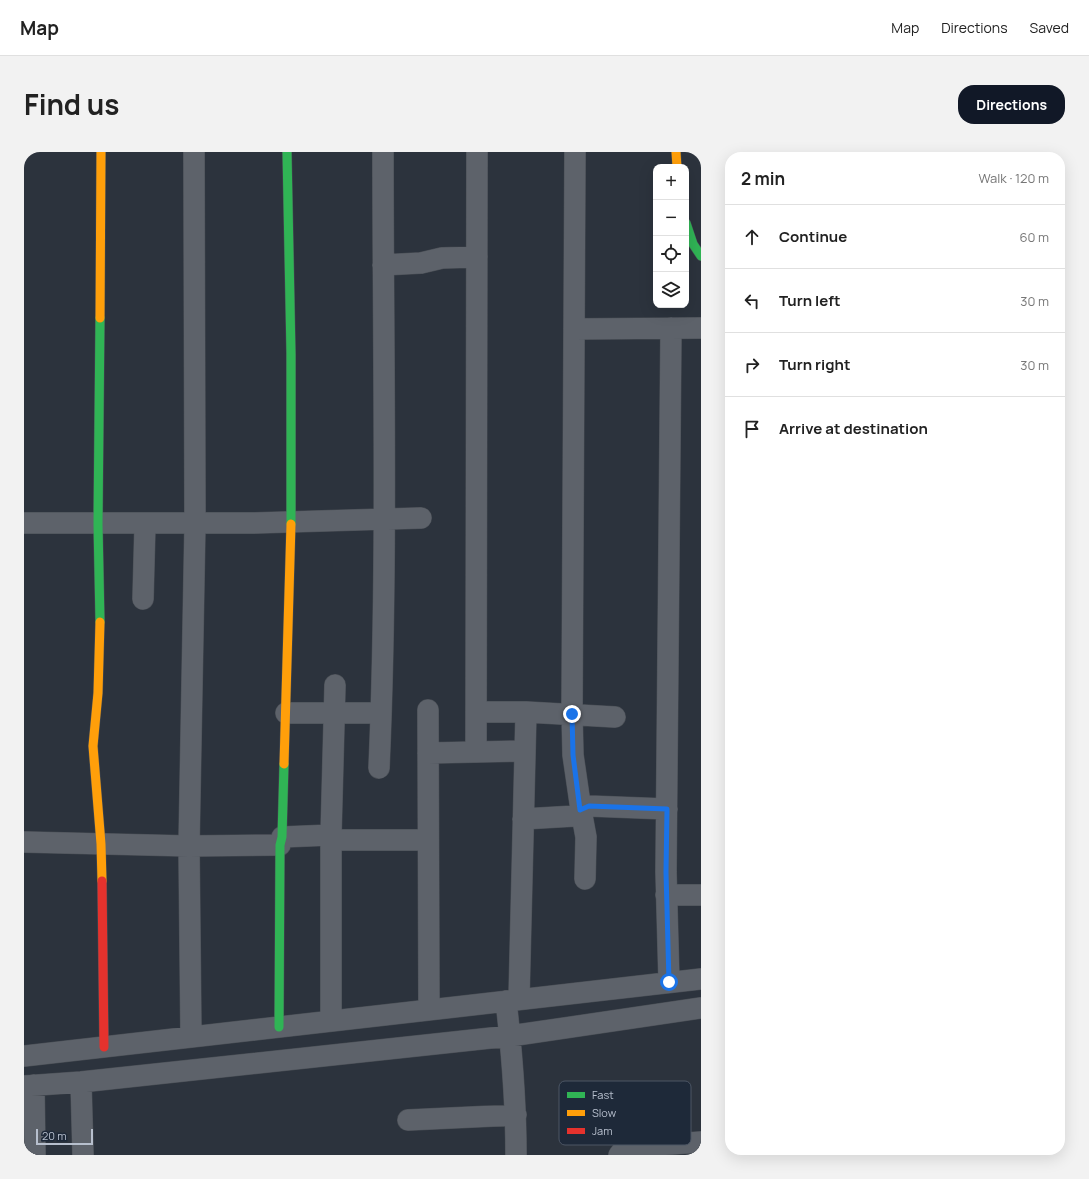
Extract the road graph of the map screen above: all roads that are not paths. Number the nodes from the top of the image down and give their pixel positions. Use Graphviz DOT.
graph roads {
  1 [pos="101,152"];
  2 [pos="194,152"];
  3 [pos="287,152"];
  4 [pos="383,152"];
  5 [pos="477,152"];
  6 [pos="575,152"];
  7 [pos="676,152"];
  8 [pos="677,164"];
  9 [pos="689,232"];
  10 [pos="701,256"];
  11 [pos="477,257"];
  12 [pos="383,265"];
  13 [pos="574,328"];
  14 [pos="671,328"];
  15 [pos="701,328"];
  16 [pos="421,518"];
  17 [pos="383,519"];
  18 [pos="291,522"];
  19 [pos="24,523"];
  20 [pos="195,523"];
  21 [pos="98,524"];
  22 [pos="145,524"];
  23 [pos="143,598"];
  24 [pos="335,686"];
  25 [pos="428,710"];
  26 [pos="476,712"];
  27 [pos="526,712"];
  28 [pos="286,713"];
  29 [pos="334,713"];
  30 [pos="381,713"];
  31 [pos="572,714"];
  32 [pos="615,717"];
  33 [pos="524,751"];
  34 [pos="476,752"];
  35 [pos="428,753"];
  36 [pos="379,768"];
  37 [pos="667,809"];
  38 [pos="580,810"];
  39 [pos="523,819"];
  40 [pos="331,838"];
  41 [pos="427,840"];
  42 [pos="281,841"];
  43 [pos="24,842"];
  44 [pos="101,844"];
  45 [pos="189,846"];
  46 [pos="585,879"];
  47 [pos="666,895"];
  48 [pos="701,895"];
  49 [pos="701,978"];
  50 [pos="669,982"];
  51 [pos="513,1000"];
  52 [pos="701,1008"];
  53 [pos="429,1010"];
  54 [pos="331,1021"];
  55 [pos="279,1027"];
  56 [pos="510,1036"];
  57 [pos="191,1037"];
  58 [pos="104,1047"];
  59 [pos="24,1056"];
  60 [pos="81,1082"];
  61 [pos="29,1085"];
  62 [pos="516,1115"];
  63 [pos="408,1120"];
  64 [pos="701,1142"];
  65 [pos="691,1143"];
  66 [pos="658,1145"];
  67 [pos="35,1155"];
  68 [pos="83,1155"];
  69 [pos="516,1155"];
  70 [pos="619,1155"];
  1 -- 21 [label="street"];
  2 -- 20 [label="street"];
  3 -- 18 [label="street"];
  4 -- 12 [label="street"];
  5 -- 11 [label="street"];
  6 -- 13 [label="street"];
  7 -- 8 [label="street"];
  9 -- 10 [label="street"];
  11 -- 12 [label="street"];
  11 -- 26 [label="street"];
  12 -- 17 [label="street"];
  13 -- 14 [label="street"];
  13 -- 31 [label="street"];
  14 -- 15 [label="street"];
  14 -- 37 [label="street"];
  16 -- 17 [label="street"];
  17 -- 18 [label="street"];
  17 -- 30 [label="street"];
  18 -- 20 [label="street"];
  18 -- 28 [label="street"];
  19 -- 21 [label="street"];
  20 -- 22 [label="street"];
  20 -- 45 [label="street"];
  21 -- 22 [label="street"];
  21 -- 44 [label="street"];
  22 -- 23 [label="street"];
  24 -- 29 [label="street"];
  25 -- 35 [label="street"];
  26 -- 27 [label="street"];
  26 -- 34 [label="street"];
  27 -- 31 [label="street"];
  27 -- 33 [label="street"];
  28 -- 29 [label="street"];
  28 -- 42 [label="street"];
  29 -- 30 [label="street"];
  29 -- 40 [label="street"];
  30 -- 36 [label="street"];
  31 -- 32 [label="street"];
  31 -- 38 [label="street"];
  33 -- 34 [label="street"];
  33 -- 39 [label="street"];
  34 -- 35 [label="street"];
  35 -- 41 [label="street"];
  37 -- 38 [label="street"];
  37 -- 47 [label="street"];
  38 -- 39 [label="street"];
  38 -- 46 [label="street"];
  39 -- 51 [label="street"];
  40 -- 41 [label="street"];
  40 -- 42 [label="street"];
  40 -- 54 [label="street"];
  41 -- 53 [label="street"];
  42 -- 45 [label="street"];
  42 -- 55 [label="street"];
  43 -- 44 [label="street"];
  44 -- 45 [label="street"];
  44 -- 58 [label="street"];
  45 -- 57 [label="street"];
  47 -- 48 [label="street"];
  47 -- 50 [label="street"];
  49 -- 50 [label="street"];
  50 -- 51 [label="street"];
  51 -- 53 [label="street"];
  51 -- 56 [label="street"];
  52 -- 56 [label="street"];
  53 -- 54 [label="street"];
  54 -- 55 [label="street"];
  55 -- 57 [label="street"];
  56 -- 60 [label="street"];
  56 -- 62 [label="street"];
  57 -- 58 [label="street"];
  58 -- 59 [label="street"];
  60 -- 61 [label="street"];
  60 -- 68 [label="street"];
  61 -- 67 [label="street"];
  62 -- 63 [label="street"];
  62 -- 69 [label="street"];
  64 -- 65 [label="street"];
  66 -- 70 [label="street"];
}
